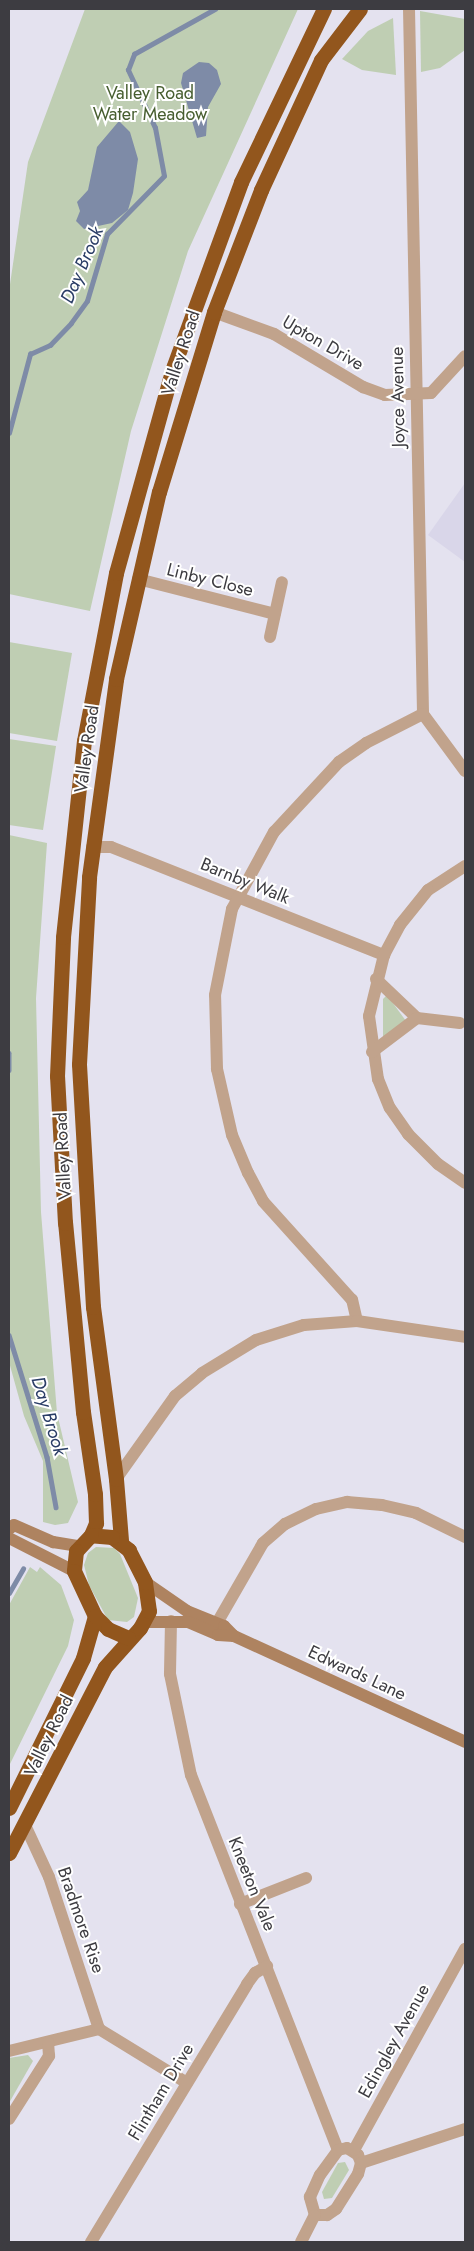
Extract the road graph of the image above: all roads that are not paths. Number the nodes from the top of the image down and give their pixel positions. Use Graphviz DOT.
graph roads {
  1 [pos="324,9"];
  2 [pos="360,9"];
  3 [pos="409,9"];
  4 [pos="195,305"];
  5 [pos="214,312"];
  6 [pos="465,356"];
  7 [pos="415,395"];
  8 [pos="116,573"];
  9 [pos="138,579"];
  10 [pos="282,582"];
  11 [pos="275,614"];
  12 [pos="270,637"];
  13 [pos="423,714"];
  14 [pos="465,772"];
  15 [pos="92,847"];
  16 [pos="465,866"];
  17 [pos="238,898"];
  18 [pos="384,955"];
  19 [pos="376,979"];
  20 [pos="417,1018"];
  21 [pos="460,1023"];
  22 [pos="372,1052"];
  23 [pos="465,1183"];
  24 [pos="357,1321"];
  25 [pos="465,1337"];
  26 [pos="116,1479"];
  27 [pos="9,1529"];
  28 [pos="91,1535"];
  29 [pos="465,1537"];
  30 [pos="9,1538"];
  31 [pos="120,1540"];
  32 [pos="79,1546"];
  33 [pos="74,1571"];
  34 [pos="145,1582"];
  35 [pos="95,1616"];
  36 [pos="145,1622"];
  37 [pos="171,1622"];
  38 [pos="218,1623"];
  39 [pos="234,1636"];
  40 [pos="128,1638"];
  41 [pos="465,1742"];
  42 [pos="9,1808"];
  43 [pos="25,1825"];
  44 [pos="9,1853"];
  45 [pos="306,1878"];
  46 [pos="240,1904"];
  47 [pos="465,1949"];
  48 [pos="267,1966"];
  49 [pos="99,2028"];
  50 [pos="48,2042"];
  51 [pos="9,2051"];
  52 [pos="187,2083"];
  53 [pos="9,2119"];
  54 [pos="465,2129"];
  55 [pos="338,2150"];
  56 [pos="354,2150"];
  57 [pos="361,2163"];
  58 [pos="315,2215"];
  59 [pos="91,2242"];
  60 [pos="301,2242"];
  1 -- 4 [label="highway, Valley Road"];
  2 -- 5 [label="highway, Valley Road"];
  3 -- 7 [label="street, Joyce Avenue"];
  4 -- 5 [label="highway"];
  4 -- 8 [label="highway, Valley Road"];
  5 -- 7 [label="street, Upton Drive"];
  5 -- 9 [label="highway, Valley Road"];
  6 -- 7 [label="street"];
  7 -- 13 [label="street, Joyce Avenue"];
  8 -- 9 [label="highway"];
  8 -- 28 [label="highway, Valley Road"];
  9 -- 11 [label="street, Linby Close"];
  9 -- 15 [label="highway, Valley Road"];
  10 -- 11 [label="street"];
  11 -- 12 [label="street"];
  13 -- 14 [label="street"];
  13 -- 17 [label="street"];
  15 -- 17 [label="street, Barnby Walk"];
  15 -- 26 [label="highway, Valley Road"];
  16 -- 18 [label="street"];
  17 -- 18 [label="street, Barnby Walk"];
  17 -- 24 [label="street"];
  18 -- 19 [label="street"];
  19 -- 20 [label="street"];
  19 -- 22 [label="street"];
  20 -- 21 [label="street"];
  20 -- 22 [label="street"];
  22 -- 23 [label="street"];
  24 -- 25 [label="street"];
  24 -- 26 [label="street"];
  26 -- 31 [label="highway, Valley Road"];
  27 -- 32 [label="street"];
  28 -- 31 [label="highway"];
  28 -- 32 [label="highway"];
  29 -- 38 [label="street"];
  30 -- 33 [label="street"];
  31 -- 34 [label="highway"];
  32 -- 33 [label="highway"];
  33 -- 35 [label="highway"];
  34 -- 36 [label="highway"];
  34 -- 38 [label="street, Edwards Lane"];
  35 -- 40 [label="highway"];
  35 -- 42 [label="highway, Valley Road"];
  36 -- 37 [label="street, Edwards Lane"];
  36 -- 40 [label="highway, Valley Road"];
  37 -- 39 [label="street, Edwards Lane"];
  37 -- 46 [label="street, Kneeton Vale"];
  38 -- 39 [label="street, Edwards Lane"];
  39 -- 41 [label="street, Edwards Lane"];
  40 -- 43 [label="highway, Valley Road"];
  43 -- 44 [label="highway, Valley Road"];
  43 -- 49 [label="street, Bradmore Rise"];
  45 -- 46 [label="street"];
  46 -- 48 [label="street, Kneeton Vale"];
  47 -- 56 [label="street, Edingley Avenue"];
  48 -- 52 [label="street, Flintham Drive"];
  48 -- 55 [label="street, Kneeton Vale"];
  49 -- 50 [label="street"];
  49 -- 52 [label="street"];
  50 -- 51 [label="street"];
  50 -- 53 [label="street"];
  52 -- 59 [label="street, Flintham Drive"];
  54 -- 57 [label="street"];
  55 -- 56 [label="street"];
  55 -- 58 [label="street"];
  56 -- 57 [label="street"];
  57 -- 58 [label="street"];
  58 -- 60 [label="street"];
}
